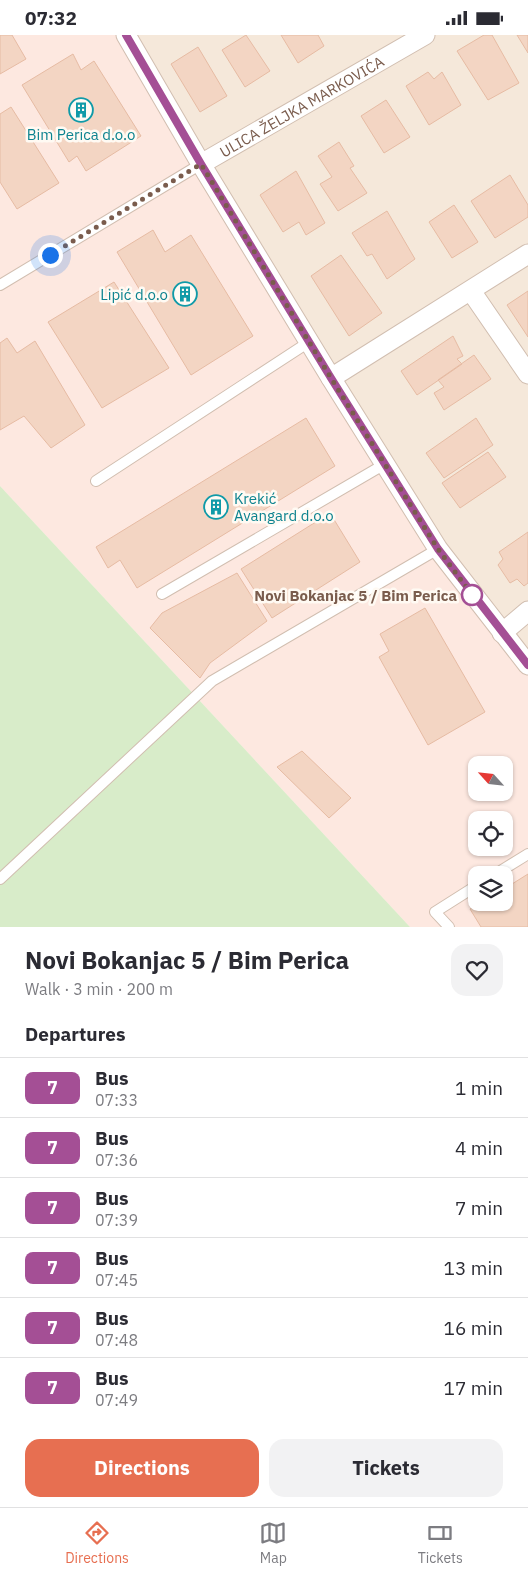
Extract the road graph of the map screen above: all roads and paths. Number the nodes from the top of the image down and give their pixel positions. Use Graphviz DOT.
graph roads {
  1 [pos="126,35"];
  2 [pos="424,35"];
  3 [pos="201,164"];
  4 [pos="528,254"];
  5 [pos="0,285"];
  6 [pos="471,291"];
  7 [pos="309,341"];
  8 [pos="528,374"];
  9 [pos="331,378"];
  10 [pos="385,464"];
  11 [pos="96,481"];
  12 [pos="438,549"];
  13 [pos="162,594"];
  14 [pos="528,611"];
  15 [pos="502,633"];
  16 [pos="528,665"];
  17 [pos="528,854"];
  18 [pos="509,866"];
  19 [pos="0,879"];
  20 [pos="468,891"];
  21 [pos="449,927"];
  1 -- 3 [label="street"];
  2 -- 3 [label="street, ULICA ŽELJKA MARKOVIĆA"];
  3 -- 5 [label="lane, ULICA ŽELJKA MARKOVIĆA"];
  3 -- 7 [label="street"];
  4 -- 6 [label="street"];
  6 -- 8 [label="street"];
  6 -- 9 [label="street"];
  7 -- 9 [label="street"];
  7 -- 11 [label="lane"];
  9 -- 10 [label="street"];
  10 -- 12 [label="street"];
  10 -- 13 [label="lane"];
  12 -- 15 [label="street"];
  12 -- 19 [label="lane"];
  14 -- 15 [label="street"];
  15 -- 16 [label="street"];
  17 -- 18 [label="lane"];
  20 -- 21 [label="lane"];
}
